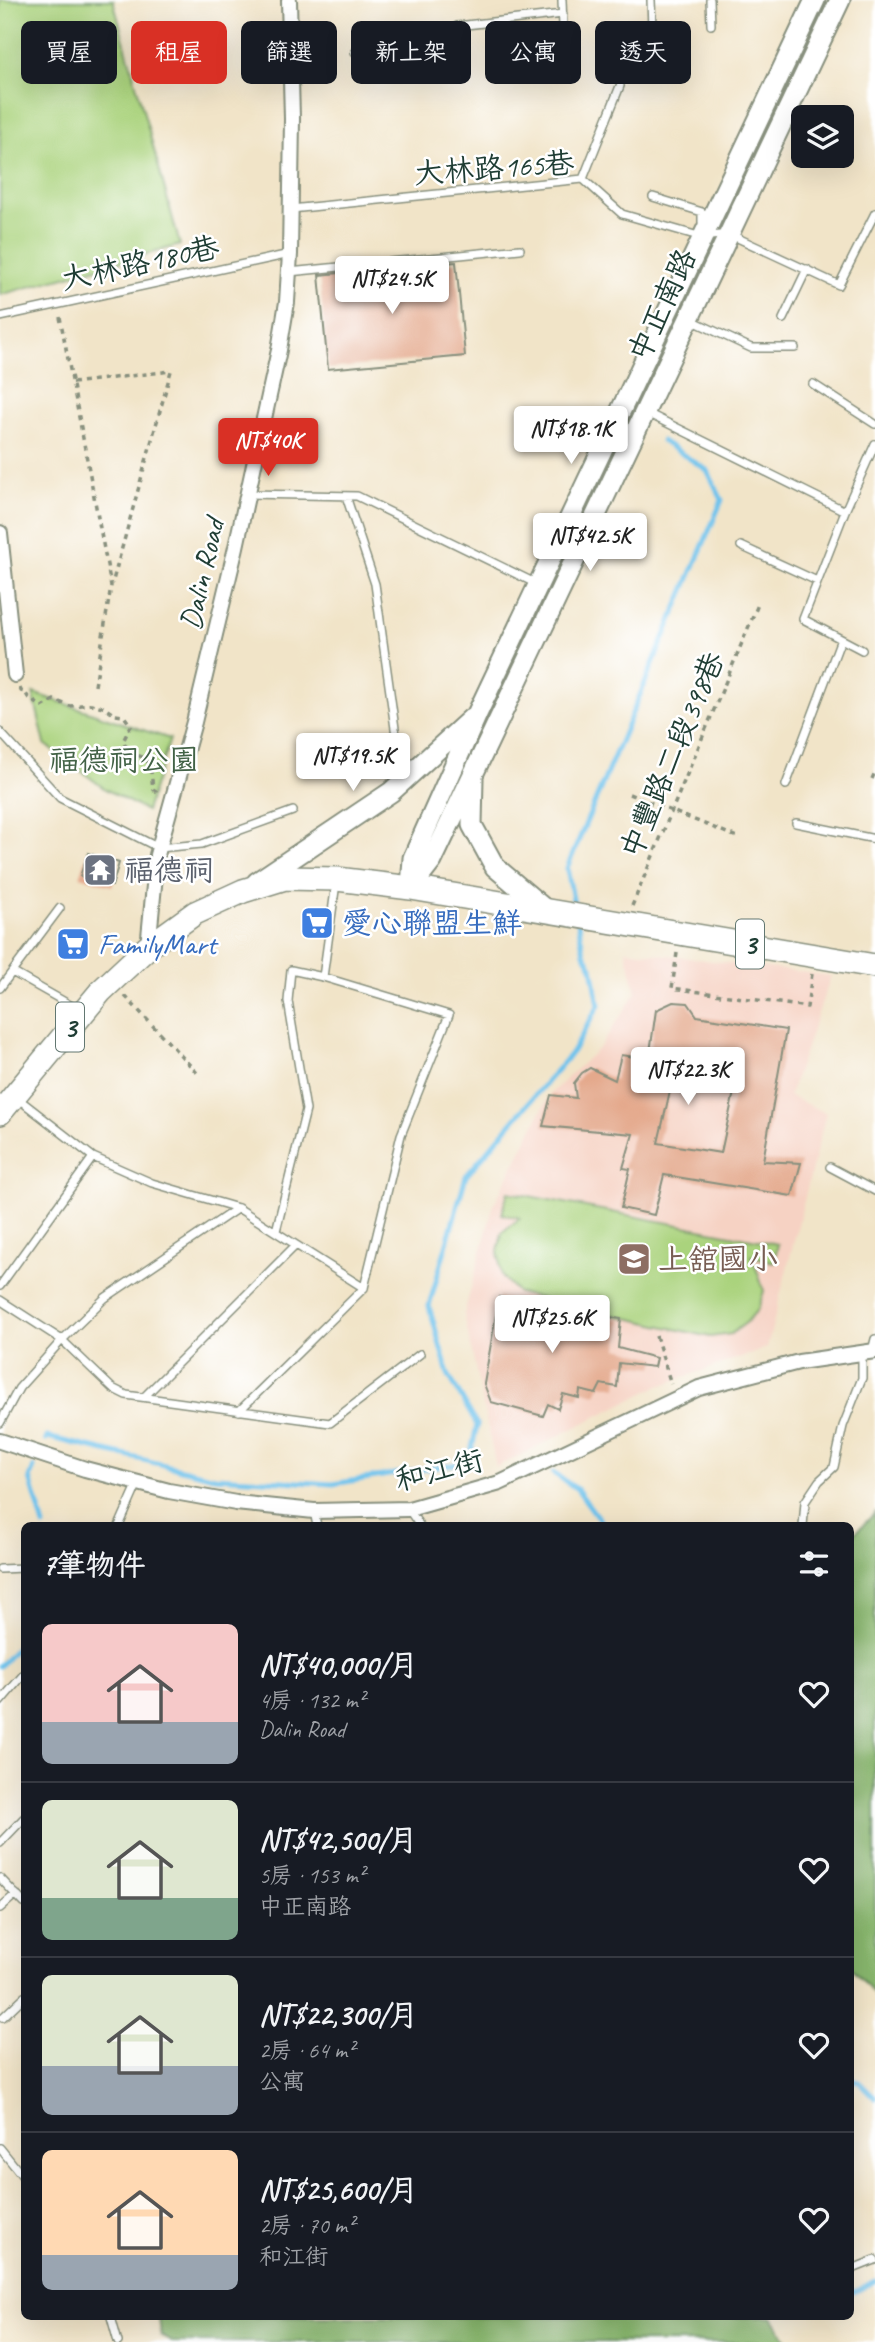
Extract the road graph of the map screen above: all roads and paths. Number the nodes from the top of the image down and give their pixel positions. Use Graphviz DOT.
graph roads {
  1 [pos="289,0"];
  2 [pos="562,0"];
  3 [pos="651,0"];
  4 [pos="710,0"];
  5 [pos="815,0"];
  6 [pos="840,0"];
  7 [pos="563,14"];
  8 [pos="563,21"];
  9 [pos="652,21"];
  10 [pos="471,24"];
  11 [pos="711,25"];
  12 [pos="620,86"];
  13 [pos="583,179"];
  14 [pos="653,197"];
  15 [pos="290,209"];
  16 [pos="875,214"];
  17 [pos="729,234"];
  18 [pos="702,237"];
  19 [pos="520,249"];
  20 [pos="290,254"];
  21 [pos="807,270"];
  22 [pos="289,272"];
  23 [pos="57,304"];
  24 [pos="0,317"];
  25 [pos="688,318"];
  26 [pos="783,319"];
  27 [pos="795,348"];
  28 [pos="72,383"];
  29 [pos="813,384"];
  30 [pos="644,412"];
  31 [pos="875,424"];
  32 [pos="875,444"];
  33 [pos="247,494"];
  34 [pos="346,496"];
  35 [pos="845,511"];
  36 [pos="0,533"];
  37 [pos="741,546"];
  38 [pos="817,580"];
  39 [pos="537,585"];
  40 [pos="111,586"];
  41 [pos="759,602"];
  42 [pos="841,639"];
  43 [pos="862,650"];
  44 [pos="15,675"];
  45 [pos="96,686"];
  46 [pos="478,712"];
  47 [pos="0,732"];
  48 [pos="473,770"];
  49 [pos="875,772"];
  50 [pos="872,779"];
  51 [pos="402,782"];
  52 [pos="786,785"];
  53 [pos="629,794"];
  54 [pos="172,803"];
  55 [pos="293,811"];
  56 [pos="671,811"];
  57 [pos="796,823"];
  58 [pos="737,837"];
  59 [pos="875,839"];
  60 [pos="159,848"];
  61 [pos="337,879"];
  62 [pos="411,888"];
  63 [pos="243,891"];
  64 [pos="60,908"];
  65 [pos="547,911"];
  66 [pos="624,924"];
  67 [pos="680,932"];
  68 [pos="148,947"];
  69 [pos="815,955"];
  70 [pos="875,965"];
  71 [pos="12,972"];
  72 [pos="323,977"];
  73 [pos="111,981"];
  74 [pos="0,988"];
  75 [pos="83,1012"];
  76 [pos="200,1076"];
  77 [pos="7,1104"];
  78 [pos="93,1157"];
  79 [pos="830,1167"];
  80 [pos="875,1191"];
  81 [pos="238,1208"];
  82 [pos="276,1231"];
  83 [pos="296,1245"];
  84 [pos="0,1286"];
  85 [pos="364,1288"];
  86 [pos="0,1300"];
  87 [pos="656,1336"];
  88 [pos="61,1340"];
  89 [pos="871,1348"];
  90 [pos="420,1354"];
  91 [pos="144,1397"];
  92 [pos="677,1399"];
  93 [pos="239,1410"];
  94 [pos="0,1423"];
  95 [pos="0,1441"];
  96 [pos="138,1483"];
  97 [pos="409,1510"];
  98 [pos="316,1519"];
  99 [pos="121,1522"];
  100 [pos="417,1522"];
  101 [pos="803,1522"];
  102 [pos="21,1568"];
  103 [pos="0,1569"];
  104 [pos="21,1678"];
  105 [pos="0,1702"];
  106 [pos="21,1821"];
  107 [pos="0,1843"];
  108 [pos="0,1878"];
  109 [pos="16,1894"];
  110 [pos="21,1900"];
  111 [pos="0,1908"];
  112 [pos="21,2000"];
  113 [pos="3,2017"];
  114 [pos="0,2148"];
  115 [pos="21,2174"];
  116 [pos="875,2260"];
  117 [pos="854,2268"];
  118 [pos="112,2320"];
  119 [pos="118,2342"];
  1 -- 15 [label="street, Dalin Road"];
  2 -- 7 [label="lane"];
  3 -- 9 [label="lane"];
  4 -- 11 [label="lane"];
  5 -- 18 [label="street, 中正南路"];
  6 -- 17 [label="street, 中正南路"];
  7 -- 8 [label="lane"];
  7 -- 10 [label="lane"];
  12 -- 13 [label="lane"];
  13 -- 15 [label="lane, 大林路165巷"];
  13 -- 18 [label="lane, 大林路165巷"];
  14 -- 18 [label="lane"];
  15 -- 20 [label="street, Dalin Road"];
  16 -- 21 [label="lane"];
  17 -- 18 [label="lane, 大林路165巷"];
  17 -- 21 [label="lane"];
  17 -- 25 [label="street, 中正南路"];
  18 -- 39 [label="street, 中正南路"];
  19 -- 22 [label="lane"];
  20 -- 22 [label="street, Dalin Road"];
  20 -- 23 [label="lane, 大林路180巷"];
  21 -- 26 [label="lane"];
  22 -- 33 [label="street, Dalin Road"];
  23 -- 24 [label="lane, 大林路180巷"];
  23 -- 28 [label="path"];
  25 -- 27 [label="lane"];
  25 -- 30 [label="street, 中正南路"];
  28 -- 40 [label="path"];
  28 -- 40 [label="path"];
  29 -- 31 [label="lane"];
  30 -- 35 [label="lane"];
  30 -- 48 [label="street, 中正南路"];
  32 -- 35 [label="lane"];
  33 -- 34 [label="lane"];
  33 -- 54 [label="street, Dalin Road"];
  34 -- 39 [label="lane"];
  34 -- 51 [label="lane"];
  35 -- 38 [label="lane"];
  36 -- 44 [label="street"];
  37 -- 38 [label="lane"];
  38 -- 42 [label="lane"];
  39 -- 46 [label="street, 中正南路"];
  40 -- 45 [label="path"];
  41 -- 56 [label="path, 中豐路二段398巷"];
  42 -- 43 [label="lane"];
  42 -- 52 [label="lane"];
  44 -- 54 [label="path"];
  46 -- 51 [label="street"];
  46 -- 62 [label="street, 中正南路"];
  47 -- 60 [label="lane"];
  48 -- 62 [label="street, 中正南路"];
  48 -- 65 [label="street"];
  49 -- 50 [label="path"];
  51 -- 63 [label="street"];
  53 -- 56 [label="path"];
  54 -- 60 [label="street, Dalin Road"];
  55 -- 60 [label="lane"];
  56 -- 58 [label="path"];
  56 -- 66 [label="path, 中豐路二段398巷"];
  57 -- 59 [label="lane"];
  60 -- 68 [label="street, Dalin Road"];
  61 -- 62 [label="main road, 3"];
  61 -- 63 [label="main road, 3"];
  61 -- 72 [label="lane"];
  62 -- 65 [label="main road, 3"];
  63 -- 68 [label="main road, 3"];
  64 -- 71 [label="lane"];
  65 -- 66 [label="main road, 3"];
  66 -- 67 [label="main road, 3"];
  67 -- 69 [label="main road, 3"];
  67 -- 69 [label="path"];
  68 -- 73 [label="main road, 3"];
  69 -- 70 [label="main road, 3"];
  71 -- 74 [label="lane"];
  71 -- 75 [label="lane"];
  72 -- 82 [label="lane"];
  72 -- 85 [label="lane"];
  73 -- 75 [label="main road, 3"];
  73 -- 76 [label="path"];
  75 -- 77 [label="main road, 3"];
  77 -- 78 [label="lane"];
  78 -- 81 [label="lane"];
  78 -- 84 [label="lane"];
  79 -- 80 [label="lane"];
  81 -- 82 [label="lane"];
  81 -- 88 [label="lane"];
  82 -- 83 [label="lane"];
  83 -- 85 [label="lane"];
  83 -- 91 [label="lane"];
  85 -- 93 [label="lane"];
  86 -- 88 [label="lane"];
  87 -- 92 [label="path"];
  88 -- 91 [label="lane"];
  88 -- 94 [label="lane"];
  89 -- 92 [label="street, 和江街"];
  89 -- 101 [label="lane"];
  90 -- 93 [label="lane"];
  91 -- 93 [label="lane"];
  92 -- 97 [label="street, 和江街"];
  95 -- 96 [label="street, 和江街"];
  96 -- 98 [label="street, 和江街"];
  96 -- 99 [label="lane"];
  97 -- 98 [label="street, 和江街"];
  97 -- 100 [label="lane"];
  102 -- 103 [label="lane"];
  104 -- 105 [label="lane"];
  106 -- 107 [label="lane"];
  108 -- 109 [label="lane"];
  109 -- 110 [label="lane"];
  109 -- 111 [label="lane"];
  112 -- 113 [label="lane"];
  114 -- 115 [label="lane"];
  116 -- 117 [label="lane"];
  118 -- 119 [label="lane"];
}
